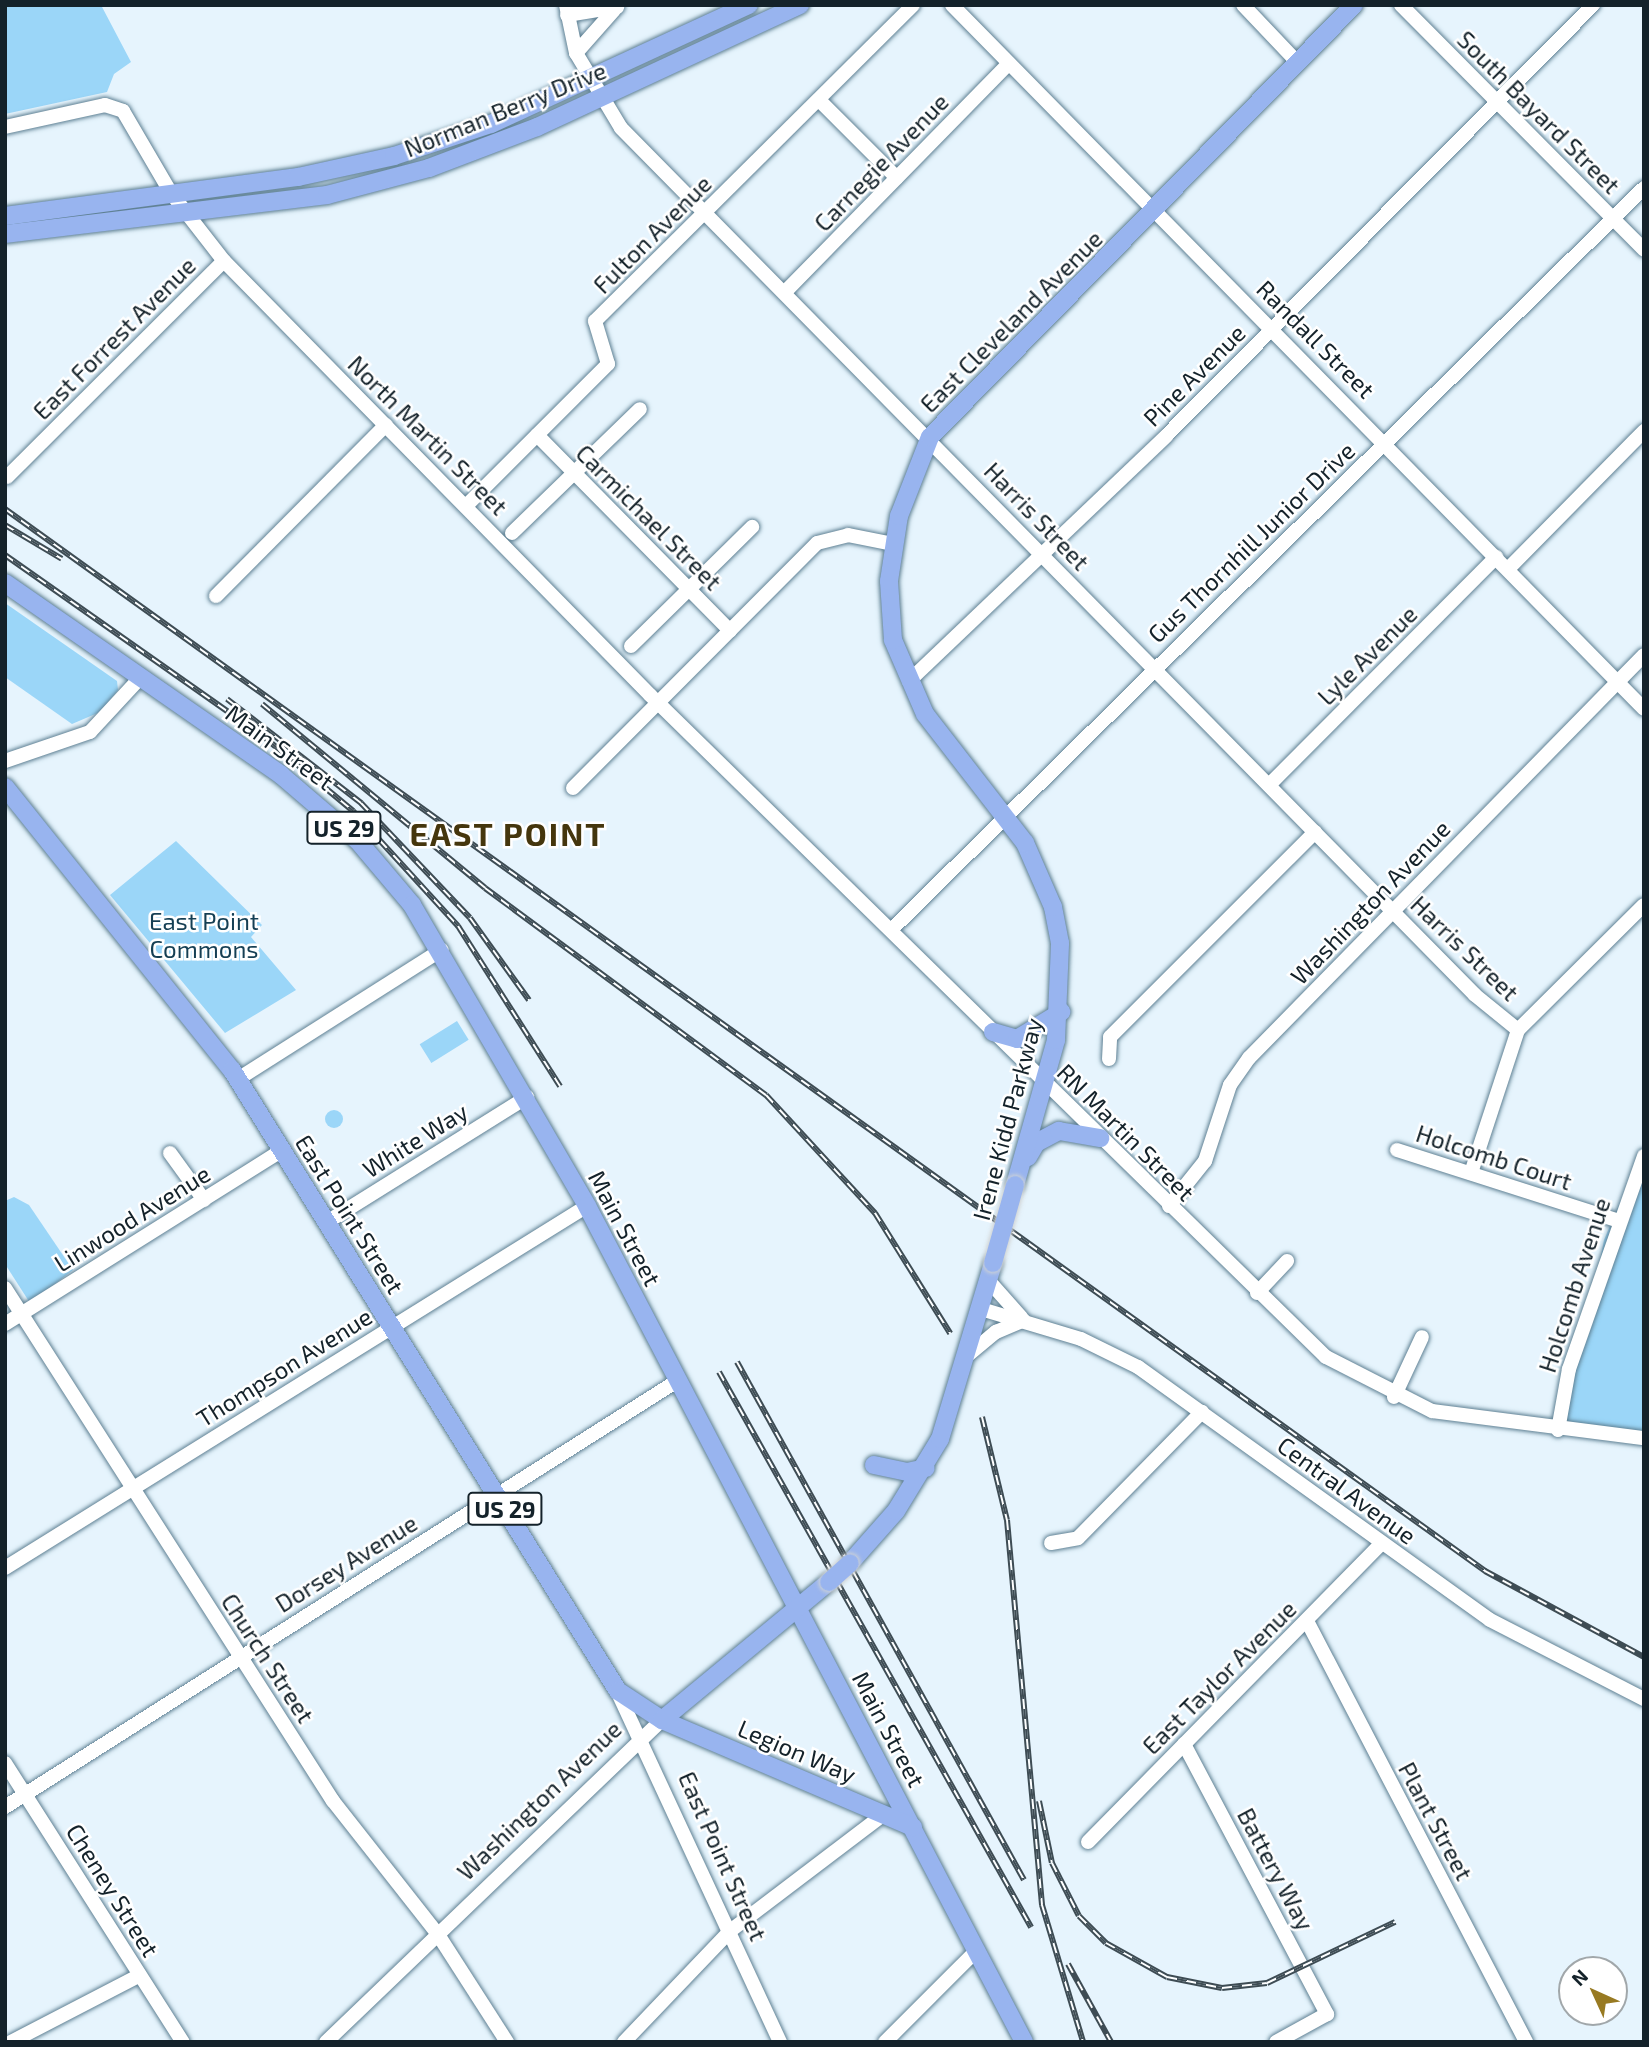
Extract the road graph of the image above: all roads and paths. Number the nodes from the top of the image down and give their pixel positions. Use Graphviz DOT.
graph roads {
  1 [pos="749,5"];
  2 [pos="800,5"];
  3 [pos="913,5"];
  4 [pos="952,5"];
  5 [pos="1243,5"];
  6 [pos="1354,5"];
  7 [pos="1401,5"];
  8 [pos="1592,5"];
  9 [pos="617,8"];
  10 [pos="567,10"];
  11 [pos="576,53"];
  12 [pos="1009,63"];
  13 [pos="1298,63"];
  14 [pos="591,80"];
  15 [pos="600,99"];
  16 [pos="819,100"];
  17 [pos="1496,100"];
  18 [pos="5,127"];
  19 [pos="897,178"];
  20 [pos="1644,188"];
  21 [pos="171,193"];
  22 [pos="183,210"];
  23 [pos="1156,211"];
  24 [pos="706,213"];
  25 [pos="5,216"];
  26 [pos="1613,219"];
  27 [pos="5,234"];
  28 [pos="1644,250"];
  29 [pos="224,261"];
  30 [pos="785,292"];
  31 [pos="1272,328"];
  32 [pos="640,409"];
  33 [pos="386,425"];
  34 [pos="1644,431"];
  35 [pos="537,435"];
  36 [pos="930,437"];
  37 [pos="1385,442"];
  38 [pos="574,473"];
  39 [pos="7,477"];
  40 [pos="466,506"];
  41 [pos="752,527"];
  42 [pos="512,533"];
  43 [pos="892,544"];
  44 [pos="1043,555"];
  45 [pos="1496,557"];
  46 [pos="1508,569"];
  47 [pos="5,583"];
  48 [pos="690,590"];
  49 [pos="216,596"];
  50 [pos="730,631"];
  51 [pos="631,646"];
  52 [pos="1644,655"];
  53 [pos="1155,668"];
  54 [pos="140,678"];
  55 [pos="909,681"];
  56 [pos="1617,681"];
  57 [pos="662,699"];
  58 [pos="1644,709"];
  59 [pos="5,761"];
  60 [pos="1269,785"];
  61 [pos="5,787"];
  62 [pos="573,788"];
  63 [pos="1005,814"];
  64 [pos="1315,832"];
  65 [pos="1644,905"];
  66 [pos="1395,913"];
  67 [pos="892,929"];
  68 [pos="441,950"];
  69 [pos="1061,1012"];
  70 [pos="1518,1030"];
  71 [pos="993,1032"];
  72 [pos="1110,1059"];
  73 [pos="238,1079"];
  74 [pos="1044,1083"];
  75 [pos="527,1097"];
  76 [pos="1100,1138"];
  77 [pos="282,1150"];
  78 [pos="1397,1150"];
  79 [pos="170,1153"];
  80 [pos="1644,1156"];
  81 [pos="1471,1173"];
  82 [pos="1016,1180"];
  83 [pos="204,1200"];
  84 [pos="587,1206"];
  85 [pos="1169,1206"];
  86 [pos="1616,1220"];
  87 [pos="327,1222"];
  88 [pos="1287,1261"];
  89 [pos="991,1272"];
  90 [pos="5,1288"];
  91 [pos="1257,1293"];
  92 [pos="981,1309"];
  93 [pos="22,1313"];
  94 [pos="1024,1320"];
  95 [pos="5,1324"];
  96 [pos="392,1327"];
  97 [pos="1422,1337"];
  98 [pos="967,1356"];
  99 [pos="677,1381"];
  100 [pos="1394,1397"];
  101 [pos="1202,1412"];
  102 [pos="1559,1430"];
  103 [pos="1644,1437"];
  104 [pos="874,1465"];
  105 [pos="926,1468"];
  106 [pos="132,1488"];
  107 [pos="496,1495"];
  108 [pos="1051,1543"];
  109 [pos="1381,1544"];
  110 [pos="5,1568"];
  111 [pos="798,1608"];
  112 [pos="1307,1621"];
  113 [pos="240,1657"];
  114 [pos="618,1691"];
  115 [pos="1644,1699"];
  116 [pos="662,1720"];
  117 [pos="642,1734"];
  118 [pos="1184,1744"];
  119 [pos="5,1763"];
  120 [pos="24,1794"];
  121 [pos="5,1807"];
  122 [pos="883,1815"];
  123 [pos="913,1827"];
  124 [pos="1088,1842"];
  125 [pos="730,1931"];
  126 [pos="438,1933"];
  127 [pos="977,1950"];
  128 [pos="140,1975"];
  129 [pos="11,2042"];
  130 [pos="183,2042"];
  131 [pos="326,2042"];
  132 [pos="508,2042"];
  133 [pos="624,2042"];
  134 [pos="780,2042"];
  135 [pos="885,2042"];
  136 [pos="1024,2042"];
  137 [pos="1276,2042"];
  138 [pos="1526,2042"];
  1 -- 14 [label="main road, Norman Berry Drive"];
  2 -- 15 [label="main road, Norman Berry Drive"];
  3 -- 16 [label="street, Fulton Avenue"];
  4 -- 12 [label="street, Randall Street"];
  5 -- 13 [label="street"];
  6 -- 13 [label="main road, East Cleveland Avenue"];
  7 -- 17 [label="street, South Bayard Street"];
  8 -- 17 [label="street, Pine Avenue"];
  9 -- 10 [label="street"];
  9 -- 11 [label="street"];
  10 -- 11 [label="street, Harris Street"];
  11 -- 14 [label="street, Harris Street"];
  12 -- 19 [label="street, Carnegie Avenue"];
  12 -- 23 [label="street, Randall Street"];
  13 -- 23 [label="main road, East Cleveland Avenue"];
  14 -- 15 [label="street, Harris Street"];
  14 -- 21 [label="main road, Norman Berry Drive"];
  15 -- 22 [label="main road, Norman Berry Drive"];
  15 -- 24 [label="street, Harris Street"];
  16 -- 19 [label="street"];
  16 -- 24 [label="street, Fulton Avenue"];
  17 -- 26 [label="street, South Bayard Street"];
  17 -- 31 [label="street, Pine Avenue"];
  18 -- 21 [label="street, North Martin Street"];
  19 -- 30 [label="street, Carnegie Avenue"];
  20 -- 26 [label="street, Gus Thornhill Junior Drive"];
  21 -- 22 [label="street, North Martin Street"];
  21 -- 25 [label="main road, Norman Berry Drive"];
  22 -- 27 [label="main road, Norman Berry Drive"];
  22 -- 29 [label="street, North Martin Street"];
  23 -- 31 [label="street, Randall Street"];
  23 -- 36 [label="main road, East Cleveland Avenue"];
  24 -- 30 [label="street, Harris Street"];
  24 -- 35 [label="street, Fulton Avenue"];
  26 -- 28 [label="street, South Bayard Street"];
  26 -- 37 [label="street, Gus Thornhill Junior Drive"];
  29 -- 33 [label="street, North Martin Street"];
  29 -- 39 [label="street, East Forrest Avenue"];
  30 -- 36 [label="street, Harris Street"];
  31 -- 37 [label="street, Randall Street"];
  31 -- 44 [label="street, Pine Avenue"];
  32 -- 38 [label="street"];
  33 -- 40 [label="street, North Martin Street"];
  33 -- 49 [label="street"];
  34 -- 46 [label="street"];
  35 -- 38 [label="street, Carmichael Street"];
  35 -- 40 [label="street, Fulton Avenue"];
  36 -- 43 [label="main road, East Cleveland Avenue"];
  36 -- 44 [label="street, Harris Street"];
  37 -- 45 [label="street, Randall Street"];
  37 -- 53 [label="street, Gus Thornhill Junior Drive"];
  38 -- 42 [label="street"];
  38 -- 48 [label="street, Carmichael Street"];
  40 -- 57 [label="street, North Martin Street"];
  41 -- 48 [label="street"];
  43 -- 50 [label="street"];
  43 -- 55 [label="main road, Irene Kidd Parkway"];
  44 -- 53 [label="street, Harris Street"];
  44 -- 55 [label="street, Pine Avenue"];
  45 -- 46 [label="street, Randall Street"];
  45 -- 60 [label="street, Lyle Avenue"];
  46 -- 56 [label="street, Randall Street"];
  47 -- 54 [label="main road, Main Street / US 29"];
  48 -- 50 [label="street, Carmichael Street"];
  48 -- 51 [label="street"];
  50 -- 57 [label="street"];
  52 -- 56 [label="street, Washington Avenue"];
  53 -- 60 [label="street, Harris Street"];
  53 -- 63 [label="street, Gus Thornhill Junior Drive"];
  54 -- 59 [label="street"];
  54 -- 68 [label="main road, Main Street / US 29"];
  55 -- 63 [label="main road, Irene Kidd Parkway"];
  56 -- 58 [label="street, Randall Street"];
  56 -- 66 [label="street, Washington Avenue"];
  57 -- 62 [label="street"];
  57 -- 67 [label="street, RN Martin Street"];
  60 -- 64 [label="street, Harris Street"];
  61 -- 73 [label="main road, East Point Street / US 29"];
  63 -- 67 [label="street, Gus Thornhill Junior Drive"];
  63 -- 69 [label="main road, Irene Kidd Parkway"];
  64 -- 66 [label="street, Harris Street"];
  64 -- 72 [label="street"];
  65 -- 70 [label="street"];
  66 -- 70 [label="street, Harris Street"];
  66 -- 85 [label="street, Washington Avenue"];
  67 -- 71 [label="street, RN Martin Street"];
  68 -- 73 [label="street"];
  68 -- 75 [label="main road, Main Street / US 29"];
  69 -- 71 [label="main road"];
  69 -- 74 [label="main road, Irene Kidd Parkway"];
  70 -- 81 [label="street"];
  71 -- 74 [label="street, RN Martin Street"];
  73 -- 77 [label="main road, East Point Street / US 29"];
  74 -- 76 [label="street, RN Martin Street"];
  74 -- 82 [label="main road, Irene Kidd Parkway"];
  75 -- 84 [label="main road, Main Street / US 29"];
  75 -- 87 [label="street, White Way"];
  76 -- 82 [label="main road"];
  76 -- 85 [label="street, RN Martin Street"];
  77 -- 83 [label="street, Linwood Avenue"];
  77 -- 87 [label="main road, East Point Street / US 29"];
  78 -- 81 [label="street, Holcomb Court"];
  79 -- 83 [label="street"];
  80 -- 86 [label="street, Holcomb Avenue"];
  81 -- 86 [label="street, Holcomb Court"];
  82 -- 89 [label="main road, Irene Kidd Parkway, bridge"];
  83 -- 93 [label="street, Linwood Avenue"];
  84 -- 96 [label="street, Thompson Avenue"];
  84 -- 99 [label="main road, Main Street / US 29"];
  85 -- 91 [label="street, RN Martin Street"];
  86 -- 102 [label="street, Holcomb Avenue"];
  87 -- 96 [label="main road, East Point Street / US 29"];
  88 -- 91 [label="street"];
  89 -- 92 [label="main road, Irene Kidd Parkway"];
  89 -- 94 [label="street, Central Avenue"];
  90 -- 93 [label="street, Church Street"];
  91 -- 100 [label="street, RN Martin Street"];
  92 -- 94 [label="street, Central Avenue"];
  92 -- 98 [label="main road, Irene Kidd Parkway"];
  93 -- 95 [label="street, Linwood Avenue"];
  93 -- 106 [label="street, Church Street"];
  94 -- 98 [label="street"];
  94 -- 101 [label="street, Central Avenue"];
  96 -- 106 [label="street, Thompson Avenue"];
  96 -- 107 [label="main road, East Point Street / US 29"];
  97 -- 100 [label="street"];
  98 -- 105 [label="main road, Irene Kidd Parkway"];
  99 -- 107 [label="street, Dorsey Avenue"];
  99 -- 111 [label="main road, Main Street / US 29"];
  100 -- 102 [label="street, RN Martin Street"];
  101 -- 108 [label="street"];
  101 -- 109 [label="street, Central Avenue"];
  102 -- 103 [label="street, RN Martin Street"];
  104 -- 105 [label="main road"];
  105 -- 111 [label="main road, Irene Kidd Parkway, bridge"];
  106 -- 110 [label="street, Thompson Avenue"];
  106 -- 113 [label="street, Church Street"];
  107 -- 113 [label="street, Dorsey Avenue"];
  107 -- 114 [label="main road, East Point Street / US 29"];
  109 -- 112 [label="street, East Taylor Avenue"];
  109 -- 115 [label="street, Central Avenue"];
  111 -- 116 [label="main road, Washington Avenue"];
  111 -- 123 [label="main road, Main Street / US 29"];
  112 -- 118 [label="street, East Taylor Avenue"];
  112 -- 138 [label="street, Plant Street"];
  113 -- 120 [label="street, Dorsey Avenue"];
  113 -- 126 [label="street, Church Street"];
  114 -- 116 [label="main road, East Point Street / US 29"];
  114 -- 117 [label="street, East Point Street"];
  116 -- 117 [label="street, Washington Avenue"];
  116 -- 122 [label="main road, Legion Way / US 29"];
  117 -- 125 [label="street, East Point Street"];
  117 -- 126 [label="street, Washington Avenue"];
  118 -- 124 [label="street, East Taylor Avenue"];
  118 -- 137 [label="street, Battery Way"];
  119 -- 120 [label="street, Cheney Street"];
  120 -- 121 [label="street, Dorsey Avenue"];
  120 -- 128 [label="street, Cheney Street"];
  122 -- 123 [label="main road, Legion Way / US 29"];
  122 -- 125 [label="street"];
  123 -- 127 [label="main road, Main Street / US 29"];
  125 -- 133 [label="street"];
  125 -- 134 [label="street, East Point Street"];
  126 -- 131 [label="street, Washington Avenue"];
  126 -- 132 [label="street, Church Street"];
  127 -- 135 [label="street"];
  127 -- 136 [label="main road, Main Street / US 29"];
  128 -- 129 [label="street"];
  128 -- 130 [label="street, Cheney Street"];
}
